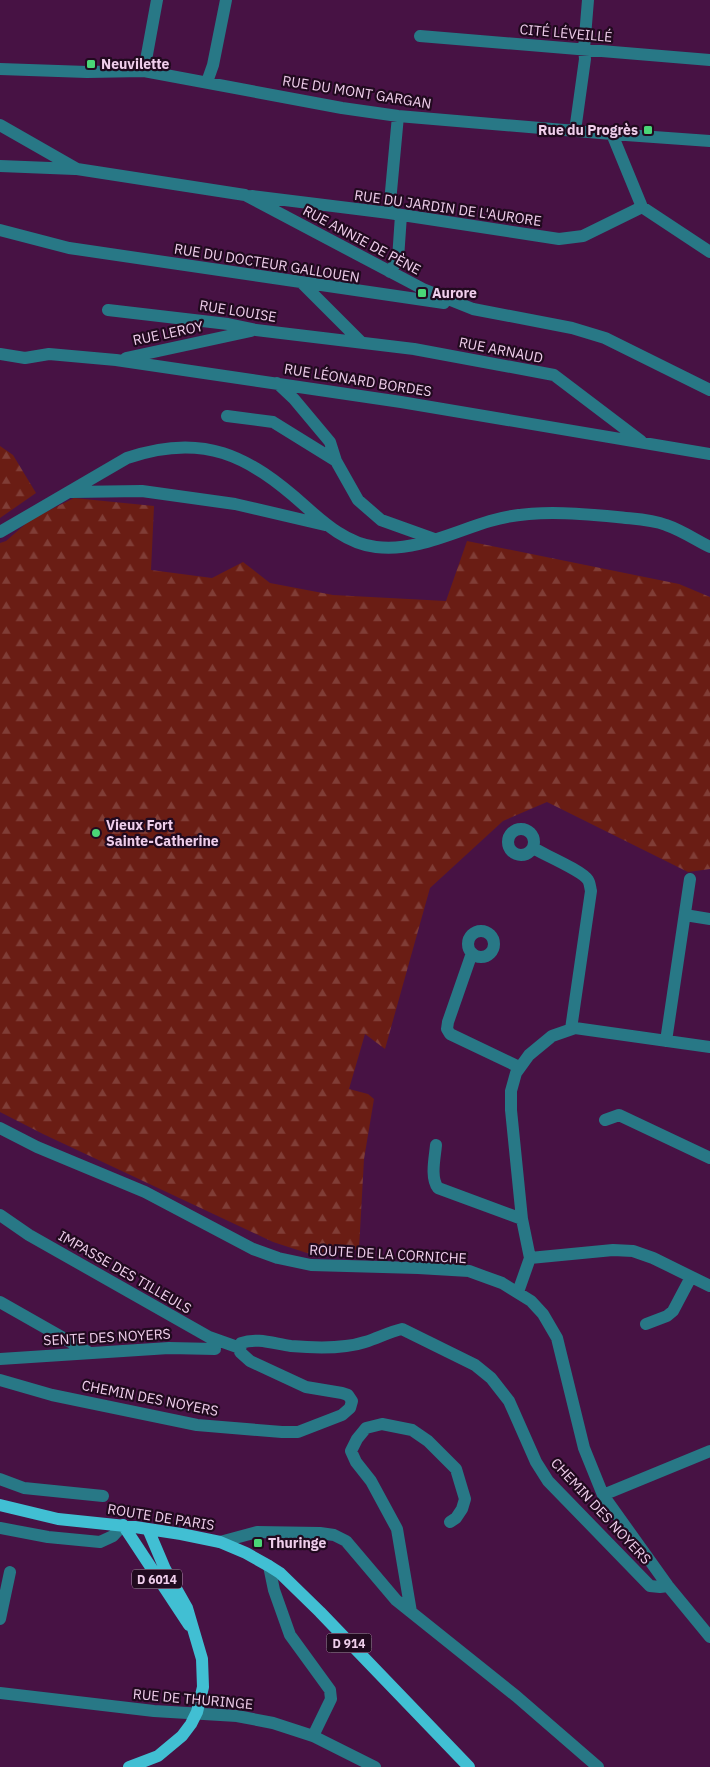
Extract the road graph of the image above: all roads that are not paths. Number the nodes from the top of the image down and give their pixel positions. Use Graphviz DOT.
graph roads {
  1 [pos="156,0"];
  2 [pos="226,0"];
  3 [pos="588,0"];
  4 [pos="420,36"];
  5 [pos="584,49"];
  6 [pos="710,60"];
  7 [pos="0,69"];
  8 [pos="144,71"];
  9 [pos="208,82"];
  10 [pos="398,116"];
  11 [pos="0,125"];
  12 [pos="575,131"];
  13 [pos="612,134"];
  14 [pos="710,140"];
  15 [pos="0,166"];
  16 [pos="76,169"];
  17 [pos="245,195"];
  18 [pos="642,207"];
  19 [pos="395,214"];
  20 [pos="0,230"];
  21 [pos="710,252"];
  22 [pos="390,272"];
  23 [pos="302,284"];
  24 [pos="461,306"];
  25 [pos="108,310"];
  26 [pos="256,330"];
  27 [pos="362,343"];
  28 [pos="0,354"];
  29 [pos="116,360"];
  30 [pos="276,382"];
  31 [pos="710,390"];
  32 [pos="227,416"];
  33 [pos="644,442"];
  34 [pos="710,454"];
  35 [pos="336,461"];
  36 [pos="68,492"];
  37 [pos="328,526"];
  38 [pos="0,532"];
  39 [pos="434,539"];
  40 [pos="710,547"];
  41 [pos="532,848"];
  42 [pos="690,879"];
  43 [pos="684,915"];
  44 [pos="710,919"];
  45 [pos="472,953"];
  46 [pos="571,1029"];
  47 [pos="666,1040"];
  48 [pos="710,1047"];
  49 [pos="519,1067"];
  50 [pos="604,1120"];
  51 [pos="0,1128"];
  52 [pos="436,1145"];
  53 [pos="710,1158"];
  54 [pos="0,1215"];
  55 [pos="522,1219"];
  56 [pos="530,1258"];
  57 [pos="691,1277"];
  58 [pos="710,1286"];
  59 [pos="518,1292"];
  60 [pos="0,1302"];
  61 [pos="646,1324"];
  62 [pos="240,1350"];
  63 [pos="88,1352"];
  64 [pos="0,1359"];
  65 [pos="0,1380"];
  66 [pos="710,1451"];
  67 [pos="0,1479"];
  68 [pos="603,1495"];
  69 [pos="104,1496"];
  70 [pos="0,1506"];
  71 [pos="450,1522"];
  72 [pos="129,1526"];
  73 [pos="0,1528"];
  74 [pos="148,1529"];
  75 [pos="220,1542"];
  76 [pos="269,1566"];
  77 [pos="10,1572"];
  78 [pos="668,1586"];
  79 [pos="411,1612"];
  80 [pos="0,1619"];
  81 [pos="194,1632"];
  82 [pos="710,1636"];
  83 [pos="0,1693"];
  84 [pos="313,1736"];
  85 [pos="129,1767"];
  86 [pos="375,1767"];
  87 [pos="469,1767"];
  88 [pos="598,1767"];
  1 -- 8 [label="street"];
  2 -- 9 [label="street"];
  3 -- 5 [label="street"];
  4 -- 5 [label="street, CITÉ LÉVEILLÉ"];
  5 -- 6 [label="street, CITÉ LÉVEILLÉ"];
  5 -- 12 [label="street"];
  7 -- 8 [label="street, RUE DU MONT GARGAN"];
  8 -- 9 [label="street, RUE DU MONT GARGAN"];
  9 -- 10 [label="street, RUE DU MONT GARGAN"];
  10 -- 12 [label="street, RUE DU MONT GARGAN"];
  10 -- 19 [label="street"];
  11 -- 16 [label="street, RUE ANNIE DE PÈNE"];
  12 -- 13 [label="street, RUE DU MONT GARGAN"];
  13 -- 14 [label="street, RUE DU MONT GARGAN"];
  13 -- 18 [label="street"];
  15 -- 16 [label="street"];
  16 -- 17 [label="street, RUE ANNIE DE PÈNE"];
  17 -- 19 [label="street, RUE DU JARDIN DE L'AURORE"];
  17 -- 22 [label="street, RUE ANNIE DE PÈNE"];
  18 -- 19 [label="street, RUE DU JARDIN DE L'AURORE"];
  18 -- 21 [label="street"];
  19 -- 22 [label="street"];
  20 -- 23 [label="street, RUE DU DOCTEUR GALLOUEN"];
  22 -- 24 [label="street, RUE ANNIE DE PÈNE"];
  23 -- 24 [label="street, RUE DU DOCTEUR GALLOUEN"];
  23 -- 27 [label="street"];
  24 -- 31 [label="street, RUE ANNIE DE PÈNE"];
  25 -- 26 [label="street, RUE LOUISE"];
  26 -- 27 [label="street, RUE LOUISE"];
  26 -- 29 [label="street, RUE LEROY"];
  27 -- 33 [label="street, RUE ARNAUD"];
  28 -- 29 [label="street, RUE LÉONARD BORDES"];
  29 -- 30 [label="street, RUE LÉONARD BORDES"];
  30 -- 33 [label="street, RUE LÉONARD BORDES"];
  30 -- 35 [label="street"];
  32 -- 35 [label="street"];
  33 -- 34 [label="street, RUE LÉONARD BORDES"];
  35 -- 39 [label="street"];
  36 -- 37 [label="street"];
  36 -- 37 [label="street"];
  36 -- 38 [label="street"];
  37 -- 39 [label="street"];
  39 -- 40 [label="street"];
  41 -- 46 [label="street"];
  42 -- 43 [label="street"];
  43 -- 44 [label="street"];
  43 -- 47 [label="street"];
  45 -- 49 [label="street"];
  46 -- 47 [label="street"];
  46 -- 49 [label="street"];
  47 -- 48 [label="street"];
  49 -- 55 [label="street"];
  50 -- 53 [label="street"];
  51 -- 59 [label="street, ROUTE DE LA CORNICHE"];
  52 -- 55 [label="street"];
  54 -- 62 [label="street, IMPASSE DES TILLEULS"];
  55 -- 56 [label="street"];
  56 -- 57 [label="street"];
  56 -- 59 [label="street"];
  57 -- 58 [label="street"];
  57 -- 61 [label="street"];
  59 -- 68 [label="street, ROUTE DE LA CORNICHE"];
  60 -- 63 [label="street"];
  62 -- 63 [label="street, SENTE DES NOYERS"];
  62 -- 65 [label="street, CHEMIN DES NOYERS"];
  62 -- 78 [label="street, CHEMIN DES NOYERS"];
  63 -- 64 [label="street, SENTE DES NOYERS"];
  66 -- 68 [label="street"];
  67 -- 69 [label="street"];
  68 -- 78 [label="street, ROUTE DE LA CORNICHE"];
  70 -- 72 [label="main road, ROUTE DE PARIS"];
  71 -- 79 [label="street"];
  72 -- 73 [label="street"];
  72 -- 74 [label="main road, ROUTE DE PARIS / D 914"];
  72 -- 81 [label="main road, D 6014"];
  74 -- 75 [label="main road, ROUTE DE PARIS / D 914"];
  74 -- 81 [label="main road, D 6014"];
  75 -- 76 [label="main road, ROUTE DE PARIS / D 914"];
  75 -- 79 [label="street"];
  76 -- 84 [label="street"];
  76 -- 87 [label="main road, ROUTE DE PARIS / D 914"];
  77 -- 80 [label="street"];
  78 -- 82 [label="street, ROUTE DE LA CORNICHE"];
  79 -- 88 [label="street"];
  81 -- 85 [label="main road, D 6014"];
  83 -- 84 [label="street, RUE DE THURINGE"];
  84 -- 86 [label="street, RUE DE THURINGE"];
}
